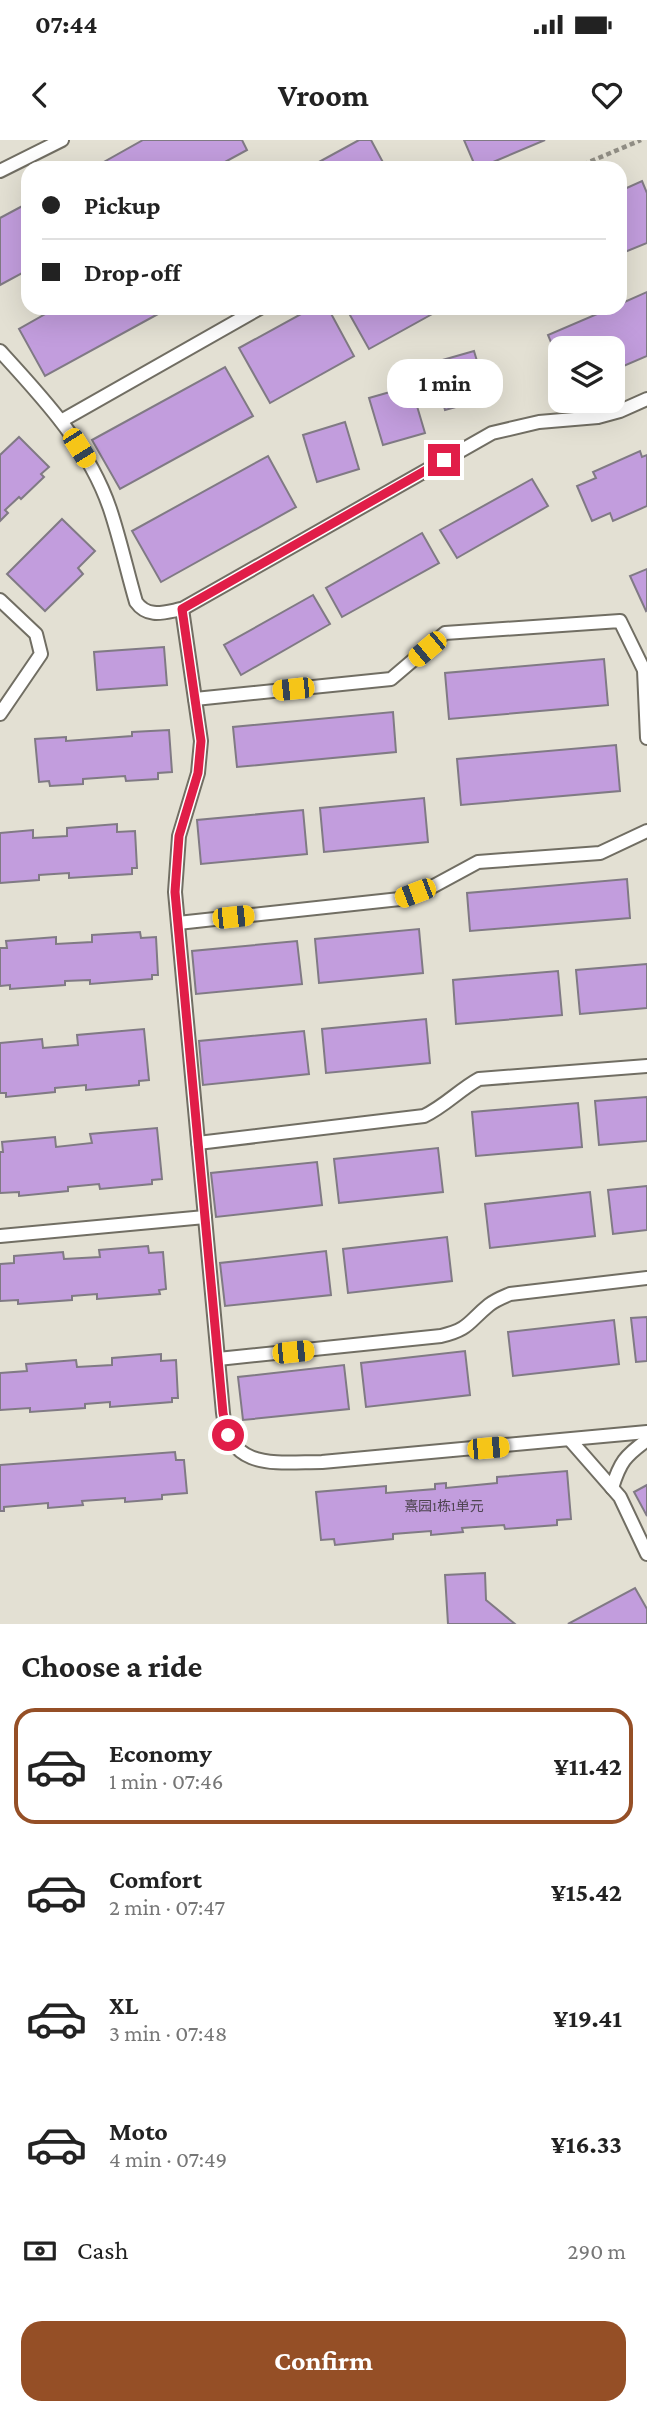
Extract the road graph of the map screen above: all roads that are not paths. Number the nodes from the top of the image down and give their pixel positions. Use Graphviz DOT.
graph roads {
  1 [pos="62,140"];
  2 [pos="0,171"];
  3 [pos="248,315"];
  4 [pos="0,351"];
  5 [pos="647,399"];
  6 [pos="61,421"];
  7 [pos="0,600"];
  8 [pos="182,609"];
  9 [pos="645,669"];
  10 [pos="195,699"];
  11 [pos="0,714"];
  12 [pos="647,738"];
  13 [pos="647,831"];
  14 [pos="178,923"];
  15 [pos="647,1066"];
  16 [pos="198,1143"];
  17 [pos="205,1217"];
  18 [pos="0,1236"];
  19 [pos="647,1278"];
  20 [pos="218,1359"];
  21 [pos="647,1432"];
  22 [pos="571,1440"];
  23 [pos="647,1440"];
  24 [pos="612,1488"];
  25 [pos="647,1554"];
  1 -- 2 [label="lane"];
  3 -- 6 [label="lane"];
  4 -- 6 [label="lane"];
  5 -- 8 [label="lane"];
  6 -- 8 [label="lane"];
  7 -- 11 [label="lane"];
  8 -- 10 [label="lane"];
  9 -- 10 [label="lane"];
  9 -- 12 [label="lane"];
  10 -- 14 [label="lane"];
  13 -- 14 [label="lane"];
  14 -- 16 [label="lane"];
  15 -- 16 [label="lane"];
  16 -- 17 [label="lane"];
  17 -- 18 [label="lane"];
  17 -- 20 [label="lane"];
  19 -- 20 [label="lane"];
  20 -- 22 [label="lane"];
  21 -- 22 [label="lane"];
  22 -- 24 [label="lane"];
  23 -- 24 [label="lane"];
  24 -- 25 [label="lane"];
}
